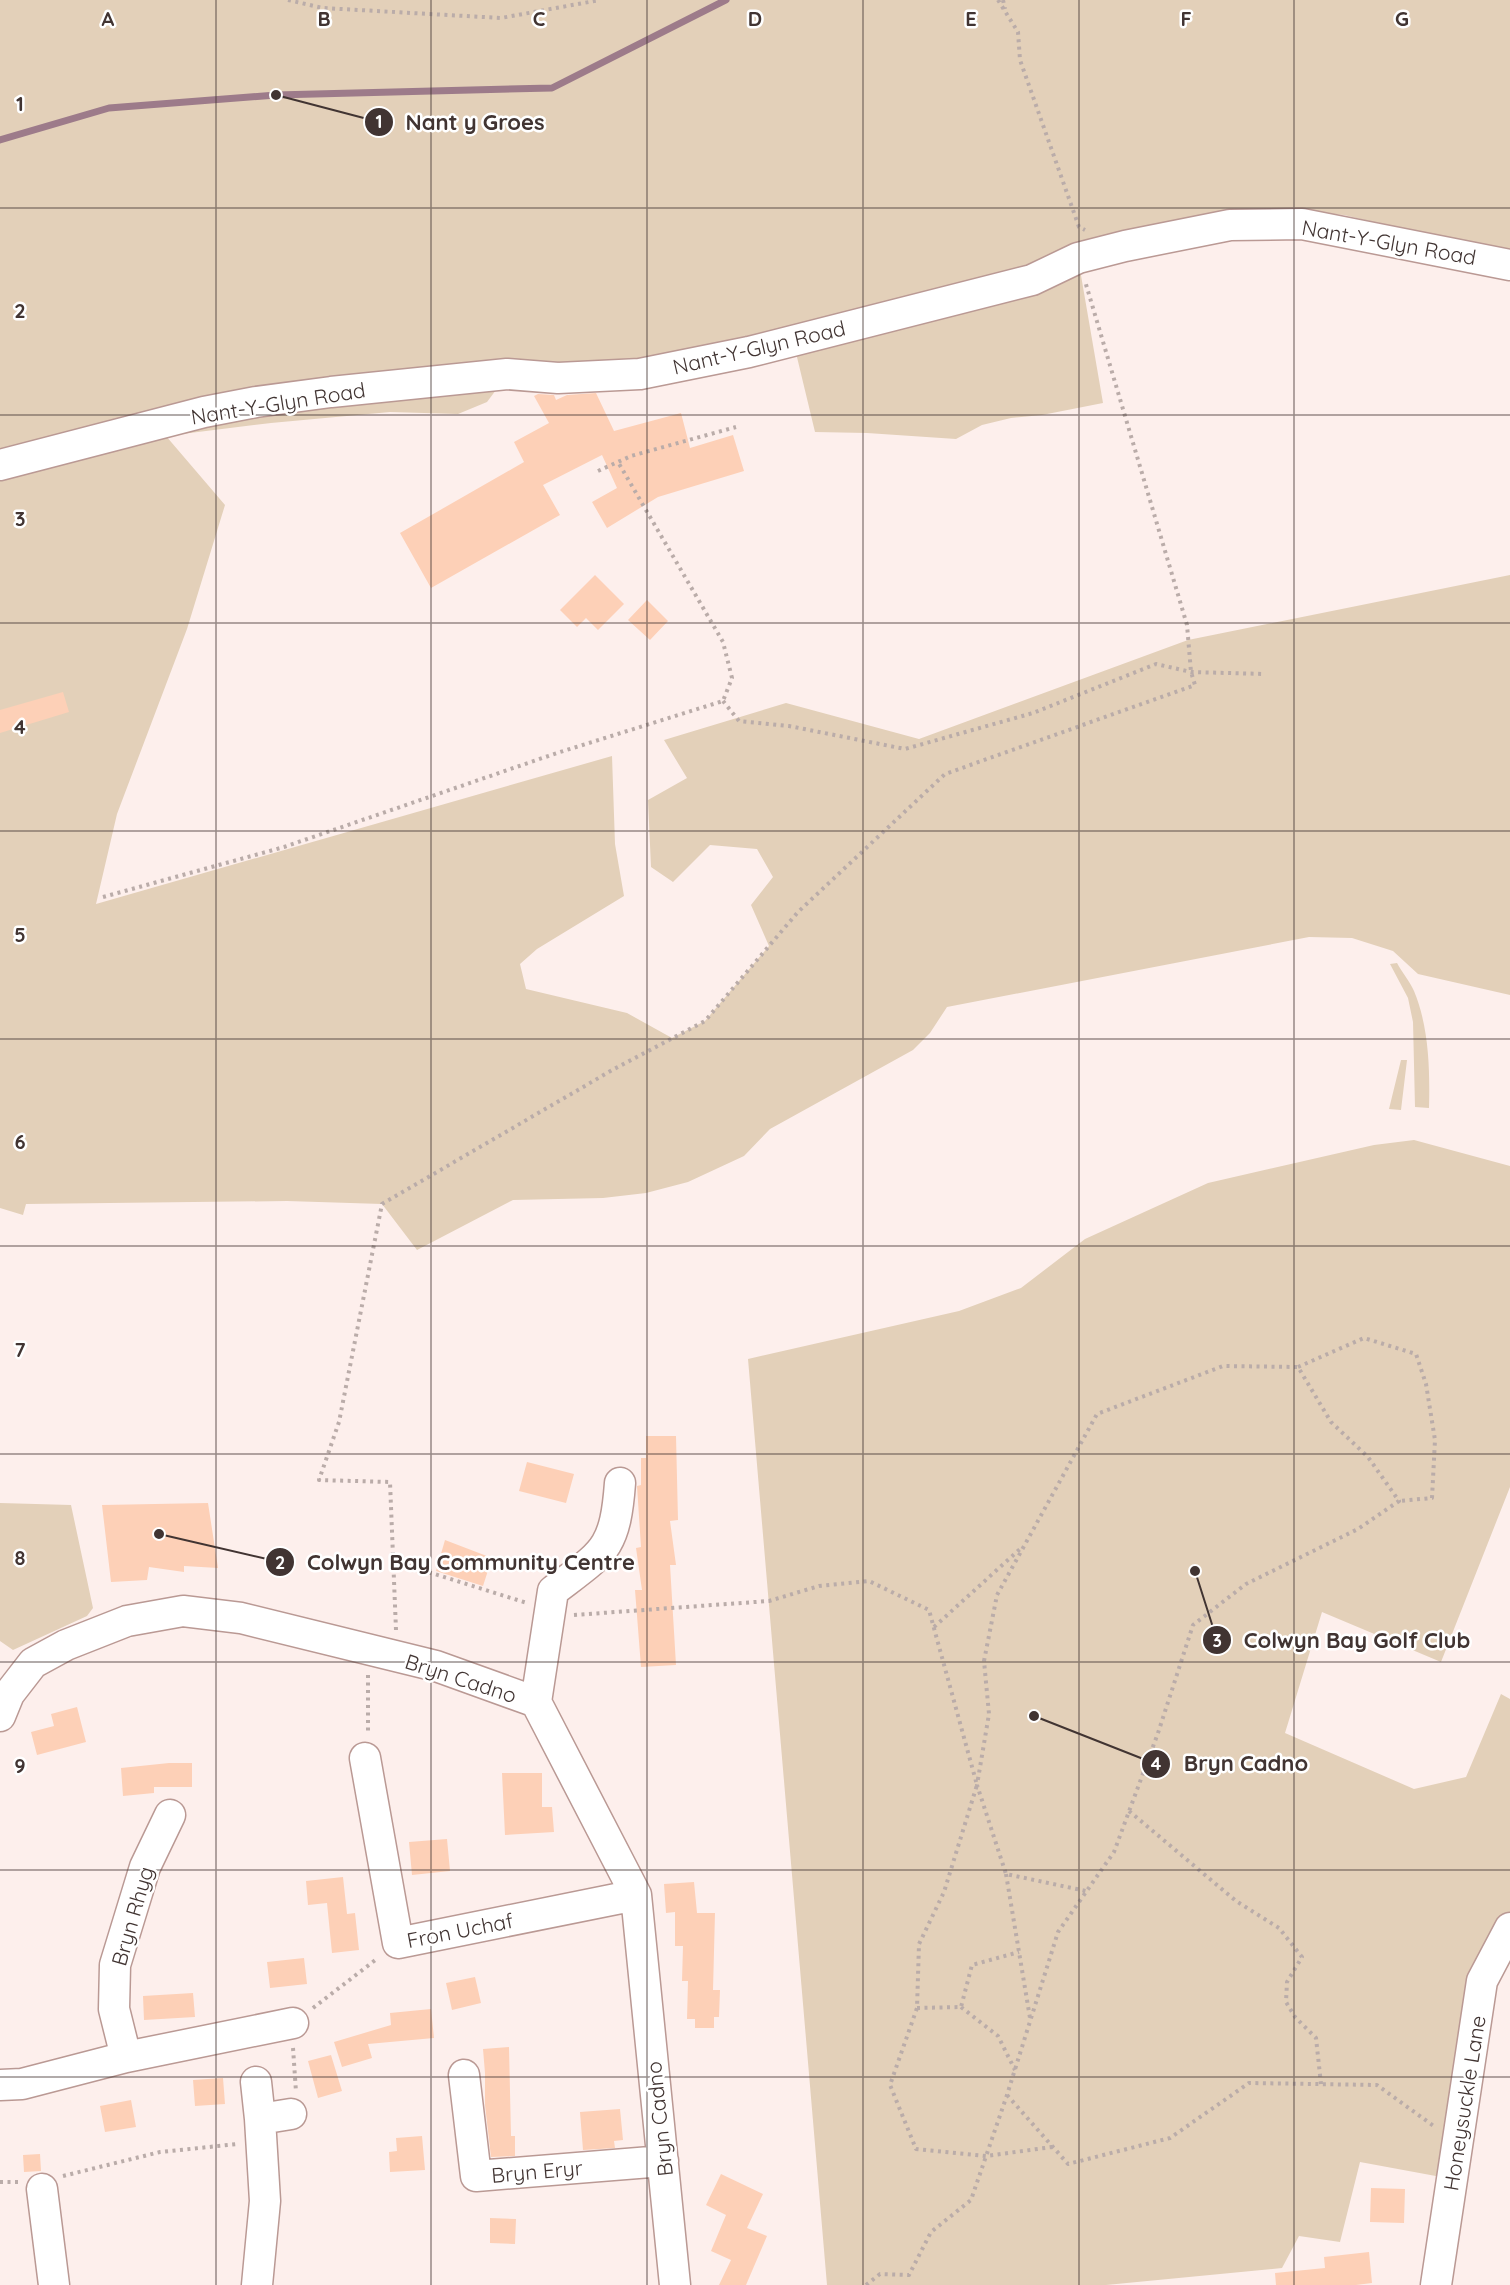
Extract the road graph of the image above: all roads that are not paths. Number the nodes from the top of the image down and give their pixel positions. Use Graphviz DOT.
graph roads {
  1 [pos="1510,265"];
  2 [pos="0,465"];
  3 [pos="620,1483"];
  4 [pos="536,1702"];
  5 [pos="0,1716"];
  6 [pos="365,1758"];
  7 [pos="170,1815"];
  8 [pos="636,1895"];
  9 [pos="1510,1928"];
  10 [pos="291,2024"];
  11 [pos="126,2057"];
  12 [pos="464,2075"];
  13 [pos="256,2082"];
  14 [pos="0,2085"];
  15 [pos="291,2114"];
  16 [pos="261,2130"];
  17 [pos="663,2161"];
  18 [pos="42,2183"];
  19 [pos="54,2285"];
  20 [pos="256,2285"];
  21 [pos="675,2285"];
  22 [pos="1436,2285"];
  1 -- 2 [label="street, Nant-Y-Glyn Road"];
  3 -- 4 [label="street"];
  4 -- 5 [label="street, Bryn Cadno"];
  4 -- 8 [label="street, Bryn Cadno"];
  6 -- 8 [label="street, Fron Uchaf"];
  7 -- 11 [label="street, Bryn Rhyg"];
  8 -- 17 [label="street, Bryn Cadno"];
  9 -- 22 [label="street, Honeysuckle Lane"];
  10 -- 11 [label="street"];
  11 -- 14 [label="street"];
  12 -- 17 [label="street, Bryn Eryr"];
  13 -- 16 [label="street"];
  15 -- 16 [label="street"];
  16 -- 20 [label="street"];
  17 -- 21 [label="street, Bryn Cadno"];
  18 -- 19 [label="street"];
}
